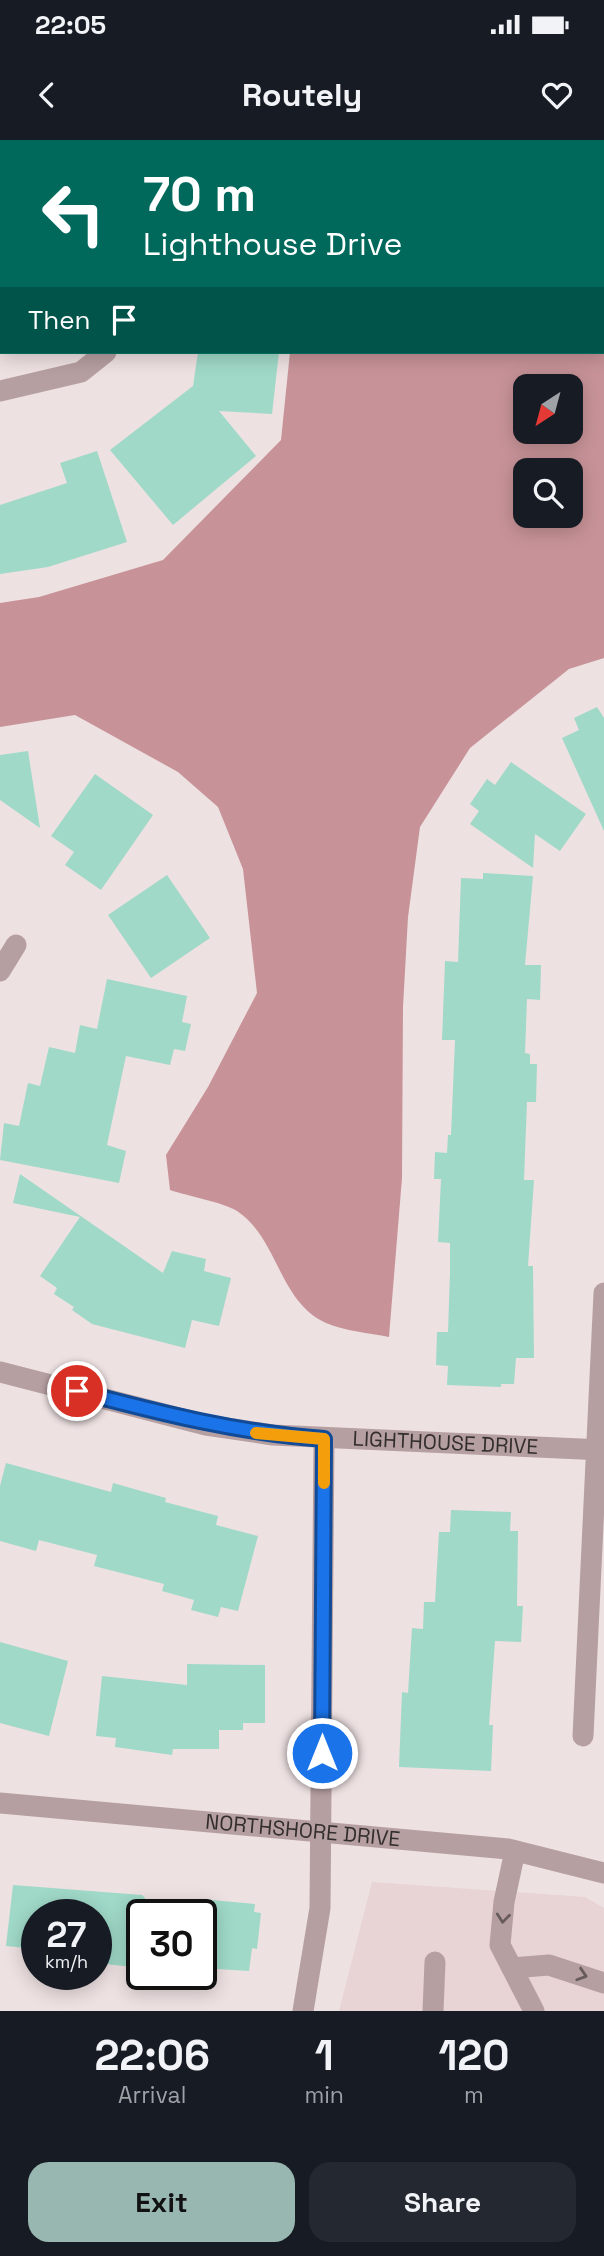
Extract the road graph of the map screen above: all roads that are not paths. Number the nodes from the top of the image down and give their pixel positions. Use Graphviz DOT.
graph roads {
  1 [pos="104,354"];
  2 [pos="0,391"];
  3 [pos="16,945"];
  4 [pos="0,971"];
  5 [pos="604,1293"];
  6 [pos="0,1371"];
  7 [pos="324,1439"];
  8 [pos="599,1450"];
  9 [pos="583,1736"];
  10 [pos="0,1803"];
  11 [pos="322,1832"];
  12 [pos="515,1851"];
  13 [pos="604,1873"];
  14 [pos="435,1962"];
  15 [pos="512,1968"];
  16 [pos="604,1983"];
  17 [pos="303,2011"];
  18 [pos="433,2011"];
  19 [pos="534,2011"];
  1 -- 2 [label="street"];
  3 -- 4 [label="street"];
  5 -- 8 [label="street"];
  6 -- 7 [label="street, LIGHTHOUSE DRIVE"];
  7 -- 8 [label="street, LIGHTHOUSE DRIVE"];
  7 -- 11 [label="street"];
  8 -- 9 [label="street"];
  10 -- 11 [label="street, NORTHSHORE DRIVE"];
  11 -- 12 [label="street, NORTHSHORE DRIVE"];
  11 -- 17 [label="street"];
  12 -- 13 [label="street, NORTHSHORE DRIVE"];
  12 -- 15 [label="street, one-way"];
  14 -- 18 [label="street"];
  15 -- 16 [label="street, one-way"];
  15 -- 19 [label="street"];
}
